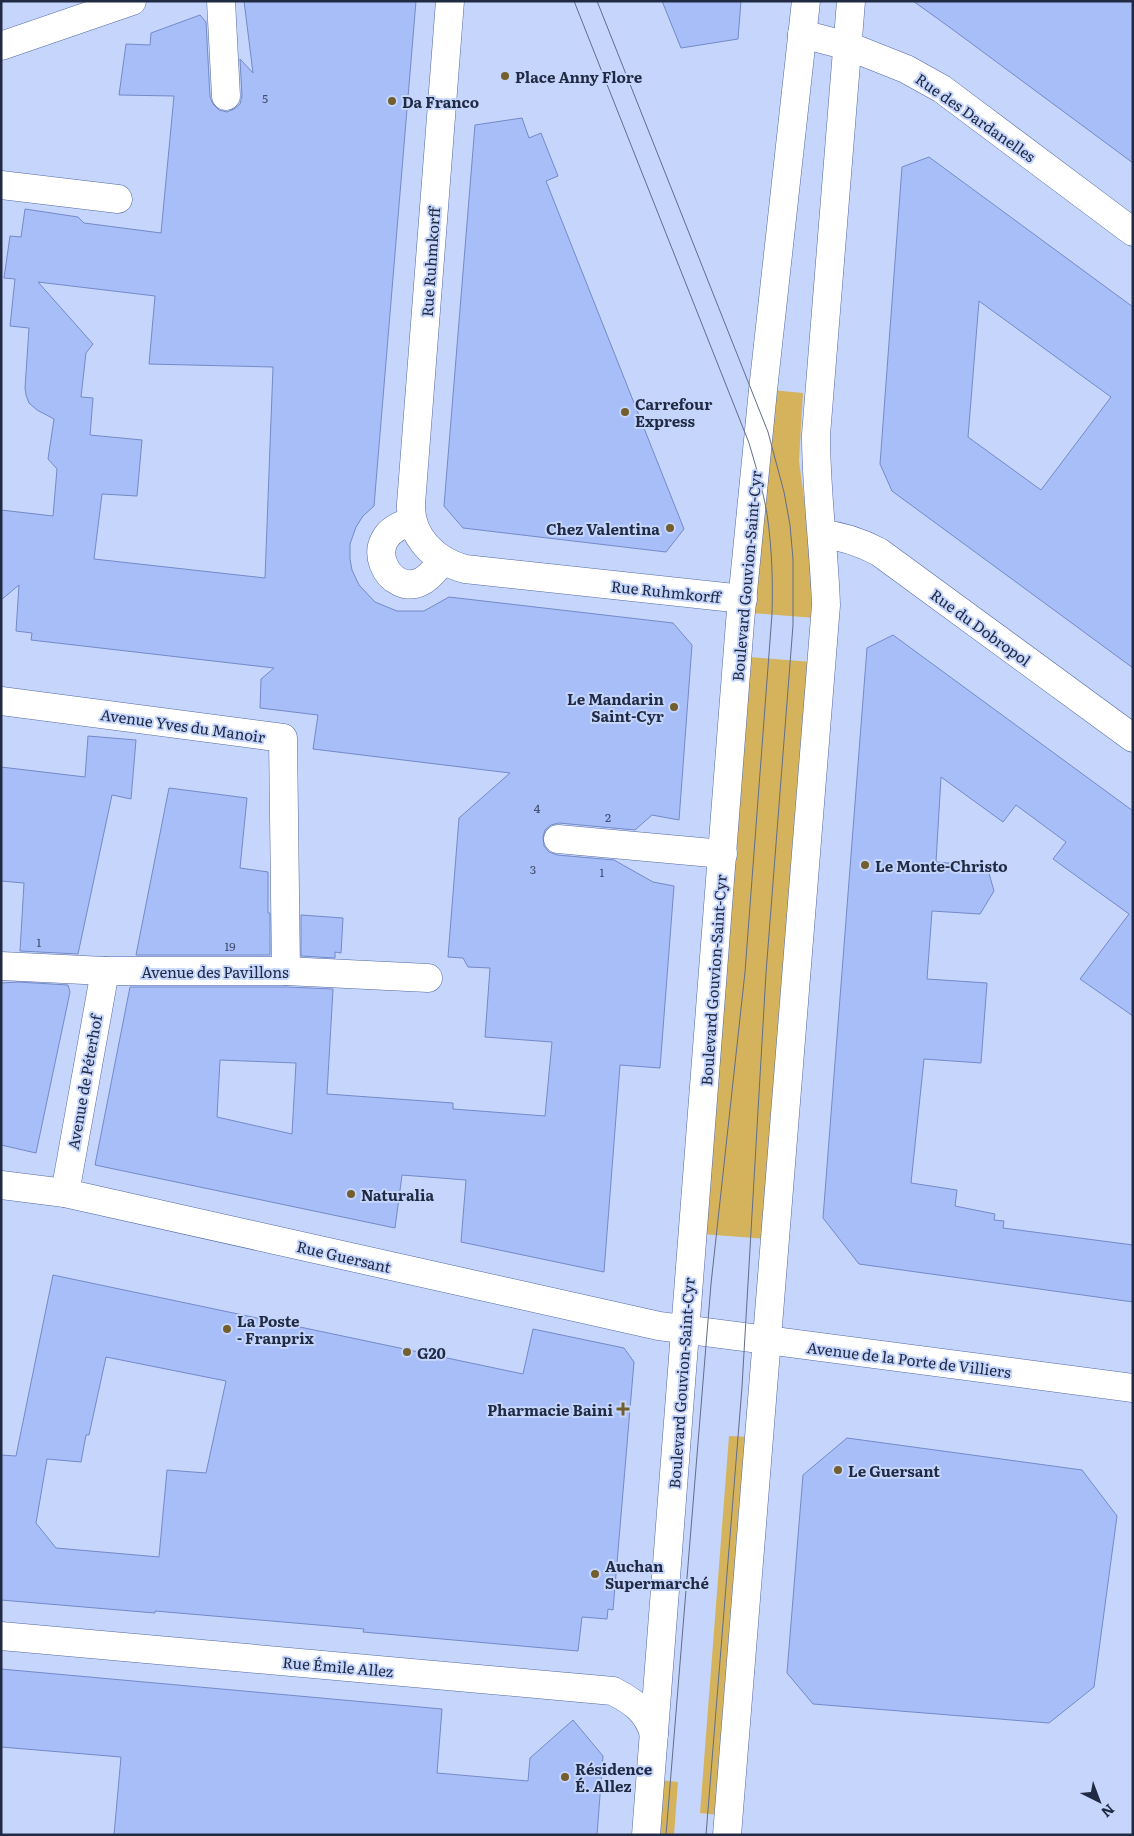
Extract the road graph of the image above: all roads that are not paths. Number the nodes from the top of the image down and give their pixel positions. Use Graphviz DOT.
graph roads {
  1 [pos="132,1"];
  2 [pos="222,1"];
  3 [pos="450,1"];
  4 [pos="806,1"];
  5 [pos="851,1"];
  6 [pos="802,34"];
  7 [pos="1,46"];
  8 [pos="848,46"];
  9 [pos="226,96"];
  10 [pos="1,185"];
  11 [pos="118,199"];
  12 [pos="1133,232"];
  13 [pos="412,522"];
  14 [pos="822,534"];
  15 [pos="442,560"];
  16 [pos="743,599"];
  17 [pos="1,701"];
  18 [pos="1133,738"];
  19 [pos="558,839"];
  20 [pos="722,854"];
  21 [pos="1,966"];
  22 [pos="105,970"];
  23 [pos="286,971"];
  24 [pos="428,978"];
  25 [pos="1,1185"];
  26 [pos="65,1193"];
  27 [pos="686,1329"];
  28 [pos="767,1341"];
  29 [pos="1133,1388"];
  30 [pos="1,1636"];
  31 [pos="654,1734"];
  32 [pos="646,1835"];
  33 [pos="727,1835"];
  1 -- 7 [label="street"];
  2 -- 9 [label="street"];
  3 -- 13 [label="street, Rue Ruhmkorff"];
  4 -- 6 [label="street, Boulevard Gouvion-Saint-Cyr"];
  5 -- 8 [label="street"];
  6 -- 8 [label="street, Rue des Dardanelles"];
  6 -- 16 [label="street, Boulevard Gouvion-Saint-Cyr"];
  8 -- 12 [label="street, Rue des Dardanelles"];
  8 -- 14 [label="street"];
  10 -- 11 [label="street"];
  13 -- 15 [label="street, Rue Ruhmkorff"];
  13 -- 15 [label="street"];
  14 -- 18 [label="street, Rue du Dobropol"];
  14 -- 28 [label="street"];
  15 -- 16 [label="street, Rue Ruhmkorff"];
  16 -- 20 [label="street, Boulevard Gouvion-Saint-Cyr"];
  17 -- 23 [label="street, Avenue Yves du Manoir"];
  19 -- 20 [label="street"];
  20 -- 27 [label="street, Boulevard Gouvion-Saint-Cyr"];
  21 -- 22 [label="street, Avenue des Pavillons"];
  22 -- 23 [label="street, Avenue des Pavillons"];
  22 -- 26 [label="street, Avenue de Péterhof"];
  23 -- 24 [label="street, Avenue des Pavillons"];
  25 -- 26 [label="street, Rue Guersant"];
  26 -- 27 [label="street, Rue Guersant"];
  27 -- 28 [label="street, Avenue de la Porte de Villiers"];
  27 -- 31 [label="street, Boulevard Gouvion-Saint-Cyr"];
  28 -- 29 [label="street, Avenue de la Porte de Villiers"];
  28 -- 33 [label="street"];
  30 -- 31 [label="street, Rue Émile Allez"];
  31 -- 32 [label="street, Boulevard Gouvion-Saint-Cyr"];
}
